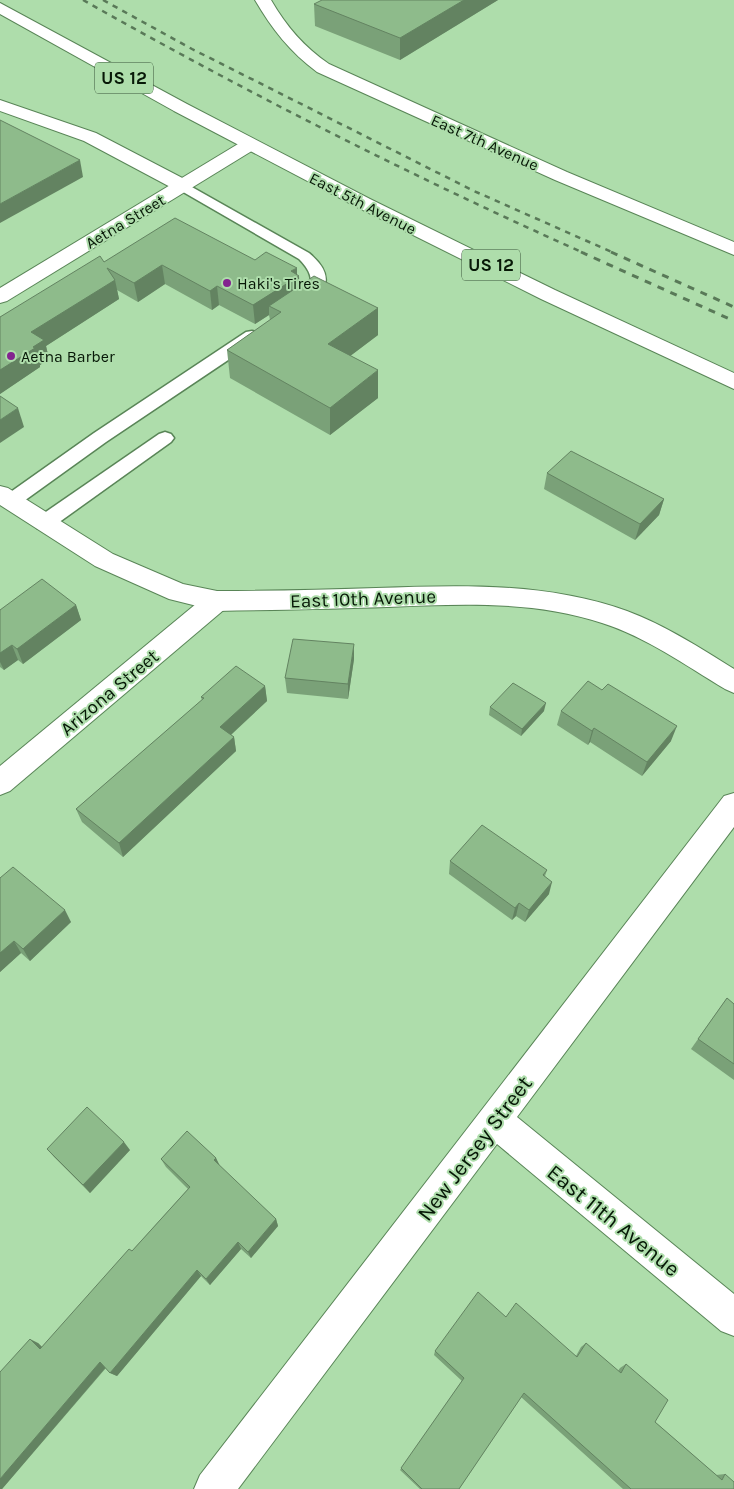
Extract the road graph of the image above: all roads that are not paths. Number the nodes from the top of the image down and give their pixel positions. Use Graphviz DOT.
graph roads {
  1 [pos="263,0"];
  2 [pos="0,8"];
  3 [pos="0,105"];
  4 [pos="249,145"];
  5 [pos="183,186"];
  6 [pos="734,249"];
  7 [pos="0,297"];
  8 [pos="292,309"];
  9 [pos="262,330"];
  10 [pos="734,382"];
  11 [pos="165,438"];
  12 [pos="6,498"];
  13 [pos="44,523"];
  14 [pos="218,601"];
  15 [pos="734,682"];
  16 [pos="0,783"];
  17 [pos="734,805"];
  18 [pos="495,1121"];
  19 [pos="734,1318"];
  20 [pos="214,1489"];
  1 -- 6 [label="street, East 7th Avenue"];
  2 -- 4 [label="street, East 5th Avenue / US 12"];
  3 -- 5 [label="street"];
  4 -- 5 [label="street, Aetna Street"];
  4 -- 10 [label="street, East 5th Avenue / US 12"];
  5 -- 7 [label="street, Aetna Street"];
  5 -- 8 [label="lane"];
  9 -- 12 [label="lane"];
  11 -- 13 [label="lane"];
  12 -- 13 [label="street, East 10th Avenue"];
  13 -- 14 [label="street, East 10th Avenue"];
  14 -- 15 [label="street, East 10th Avenue"];
  14 -- 16 [label="street, Arizona Street"];
  17 -- 18 [label="street, New Jersey Street"];
  18 -- 19 [label="street, East 11th Avenue"];
  18 -- 20 [label="street, New Jersey Street"];
}
